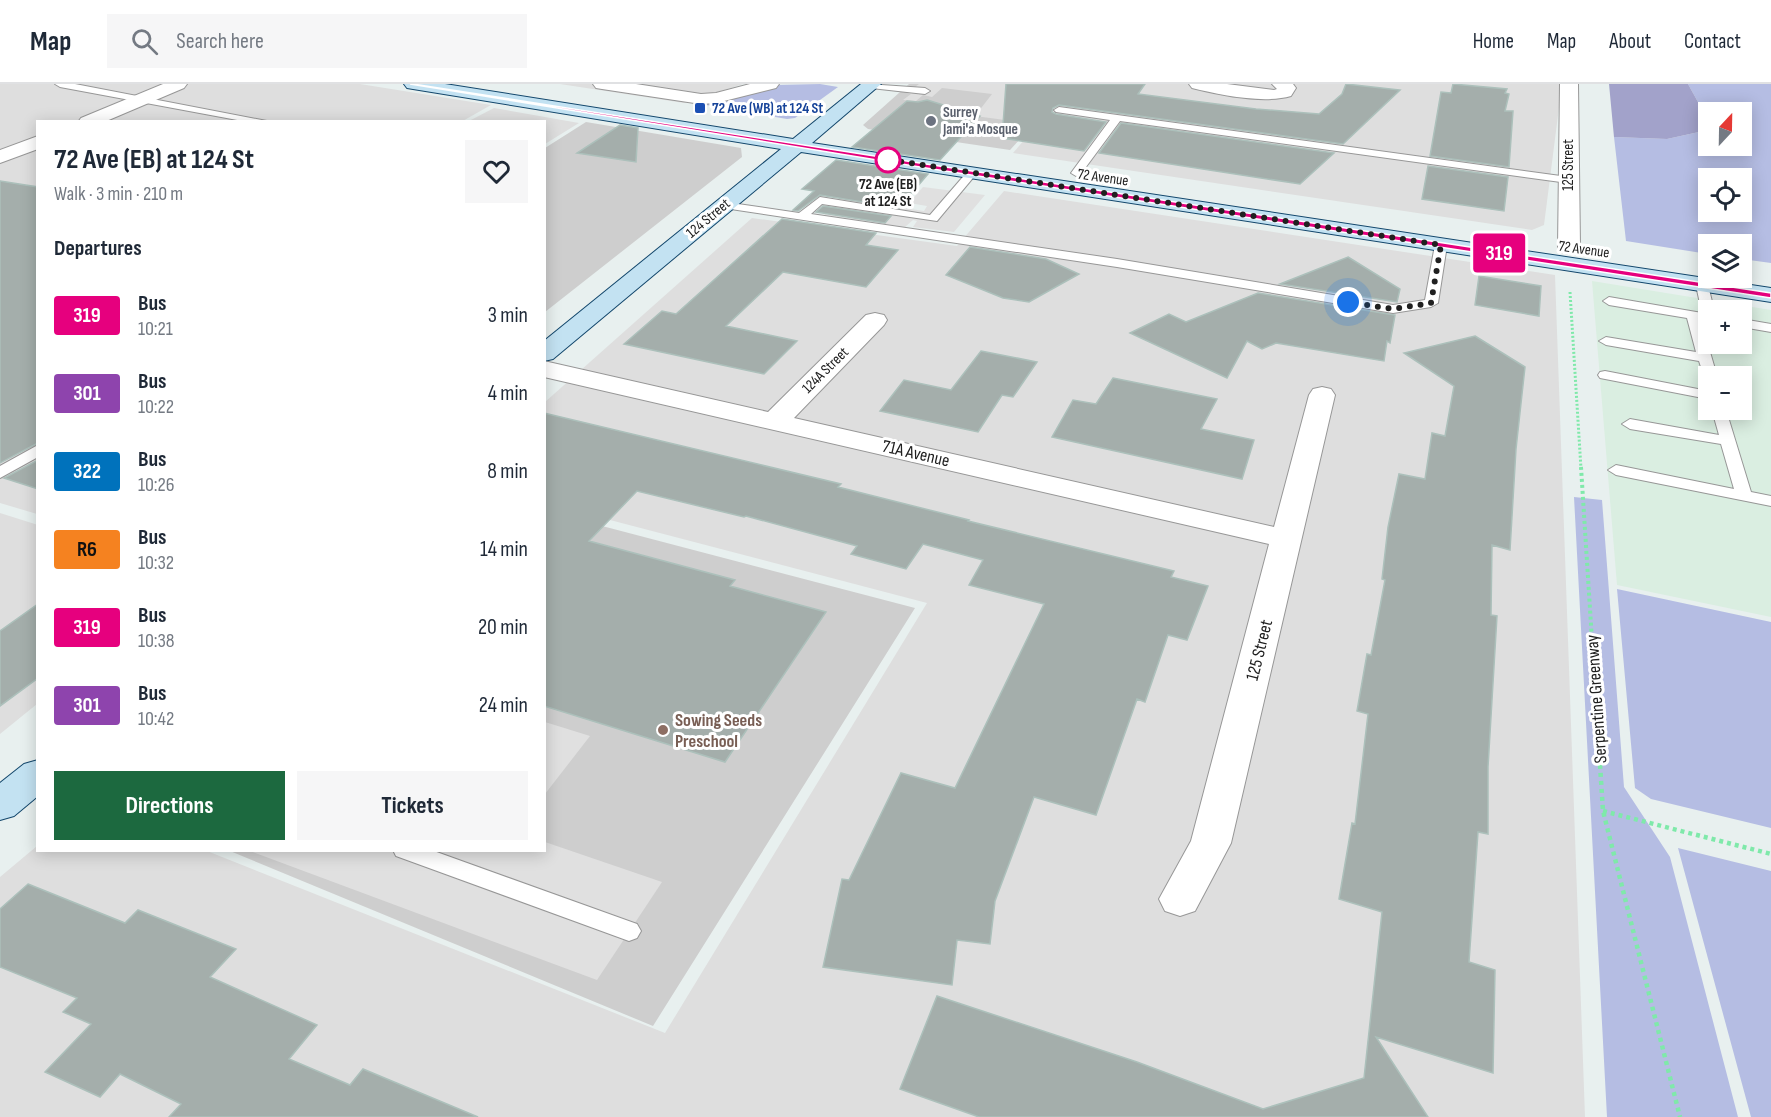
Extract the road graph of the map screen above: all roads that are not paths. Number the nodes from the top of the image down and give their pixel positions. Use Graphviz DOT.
graph roads {
  1 [pos="60,84"];
  2 [pos="178,84"];
  3 [pos="413,84"];
  4 [pos="499,84"];
  5 [pos="602,84"];
  6 [pos="770,84"];
  7 [pos="863,84"];
  8 [pos="872,84"];
  9 [pos="1198,84"];
  10 [pos="1281,84"];
  11 [pos="1569,84"];
  12 [pos="925,91"];
  13 [pos="142,99"];
  14 [pos="1059,110"];
  15 [pos="1117,118"];
  16 [pos="92,120"];
  17 [pos="256,120"];
  18 [pos="803,139"];
  19 [pos="36,143"];
  20 [pos="4,153"];
  21 [pos="36,157"];
  22 [pos="972,173"];
  23 [pos="1076,173"];
  24 [pos="1568,180"];
  25 [pos="724,205"];
  26 [pos="801,217"];
  27 [pos="1441,245"];
  28 [pos="1569,247"];
  29 [pos="1752,274"];
  30 [pos="1698,275"];
  31 [pos="1698,275"];
  32 [pos="1771,277"];
  33 [pos="1747,288"];
  34 [pos="1771,295"];
  35 [pos="1609,301"];
  36 [pos="1693,315"];
  37 [pos="1698,316"];
  38 [pos="875,320"];
  39 [pos="1752,325"];
  40 [pos="1771,328"];
  41 [pos="1606,340"];
  42 [pos="546,352"];
  43 [pos="1705,358"];
  44 [pos="1707,366"];
  45 [pos="546,369"];
  46 [pos="1605,375"];
  47 [pos="1698,393"];
  48 [pos="1322,395"];
  49 [pos="776,420"];
  50 [pos="1722,420"];
  51 [pos="1630,424"];
  52 [pos="1728,441"];
  53 [pos="36,451"];
  54 [pos="1616,470"];
  55 [pos="0,473"];
  56 [pos="1744,496"];
  57 [pos="1771,501"];
  58 [pos="1287,538"];
  59 [pos="36,776"];
  60 [pos="0,805"];
  61 [pos="419,853"];
  62 [pos="1180,899"];
  63 [pos="629,931"];
  1 -- 13 [label="lane"];
  2 -- 13 [label="street"];
  3 -- 18 [label="main road, 72 Avenue"];
  4 -- 18 [label="main road, 72 Avenue"];
  5 -- 6 [label="street"];
  7 -- 8 [label="street"];
  8 -- 12 [label="lane"];
  8 -- 18 [label="main road, 124 Street"];
  9 -- 10 [label="street"];
  11 -- 24 [label="street, 125 Street"];
  13 -- 16 [label="street"];
  13 -- 17 [label="lane"];
  14 -- 15 [label="lane"];
  15 -- 23 [label="lane"];
  15 -- 24 [label="lane"];
  18 -- 22 [label="main road, 72 Avenue"];
  18 -- 23 [label="main road, 72 Avenue"];
  18 -- 25 [label="main road, 124 Street"];
  19 -- 20 [label="street"];
  20 -- 21 [label="street"];
  22 -- 26 [label="lane"];
  22 -- 27 [label="main road, 72 Avenue"];
  23 -- 28 [label="main road, 72 Avenue"];
  24 -- 28 [label="street, 125 Street"];
  25 -- 26 [label="lane"];
  25 -- 42 [label="main road, 124 Street"];
  26 -- 27 [label="lane"];
  27 -- 30 [label="main road, 72 Avenue"];
  28 -- 31 [label="main road, 72 Avenue"];
  29 -- 32 [label="main road"];
  33 -- 34 [label="main road, 72 Avenue"];
  35 -- 36 [label="lane"];
  36 -- 37 [label="lane"];
  36 -- 43 [label="lane"];
  38 -- 49 [label="street, 124A Street"];
  39 -- 40 [label="lane"];
  41 -- 43 [label="lane"];
  43 -- 44 [label="lane"];
  45 -- 49 [label="street, 71A Avenue"];
  46 -- 47 [label="lane"];
  48 -- 58 [label="street, 125 Street"];
  49 -- 58 [label="street, 71A Avenue"];
  50 -- 52 [label="lane"];
  51 -- 52 [label="lane"];
  52 -- 56 [label="lane"];
  53 -- 55 [label="lane"];
  54 -- 56 [label="lane"];
  56 -- 57 [label="lane"];
  58 -- 62 [label="street, 125 Street"];
  59 -- 60 [label="main road"];
  61 -- 63 [label="lane"];
}
